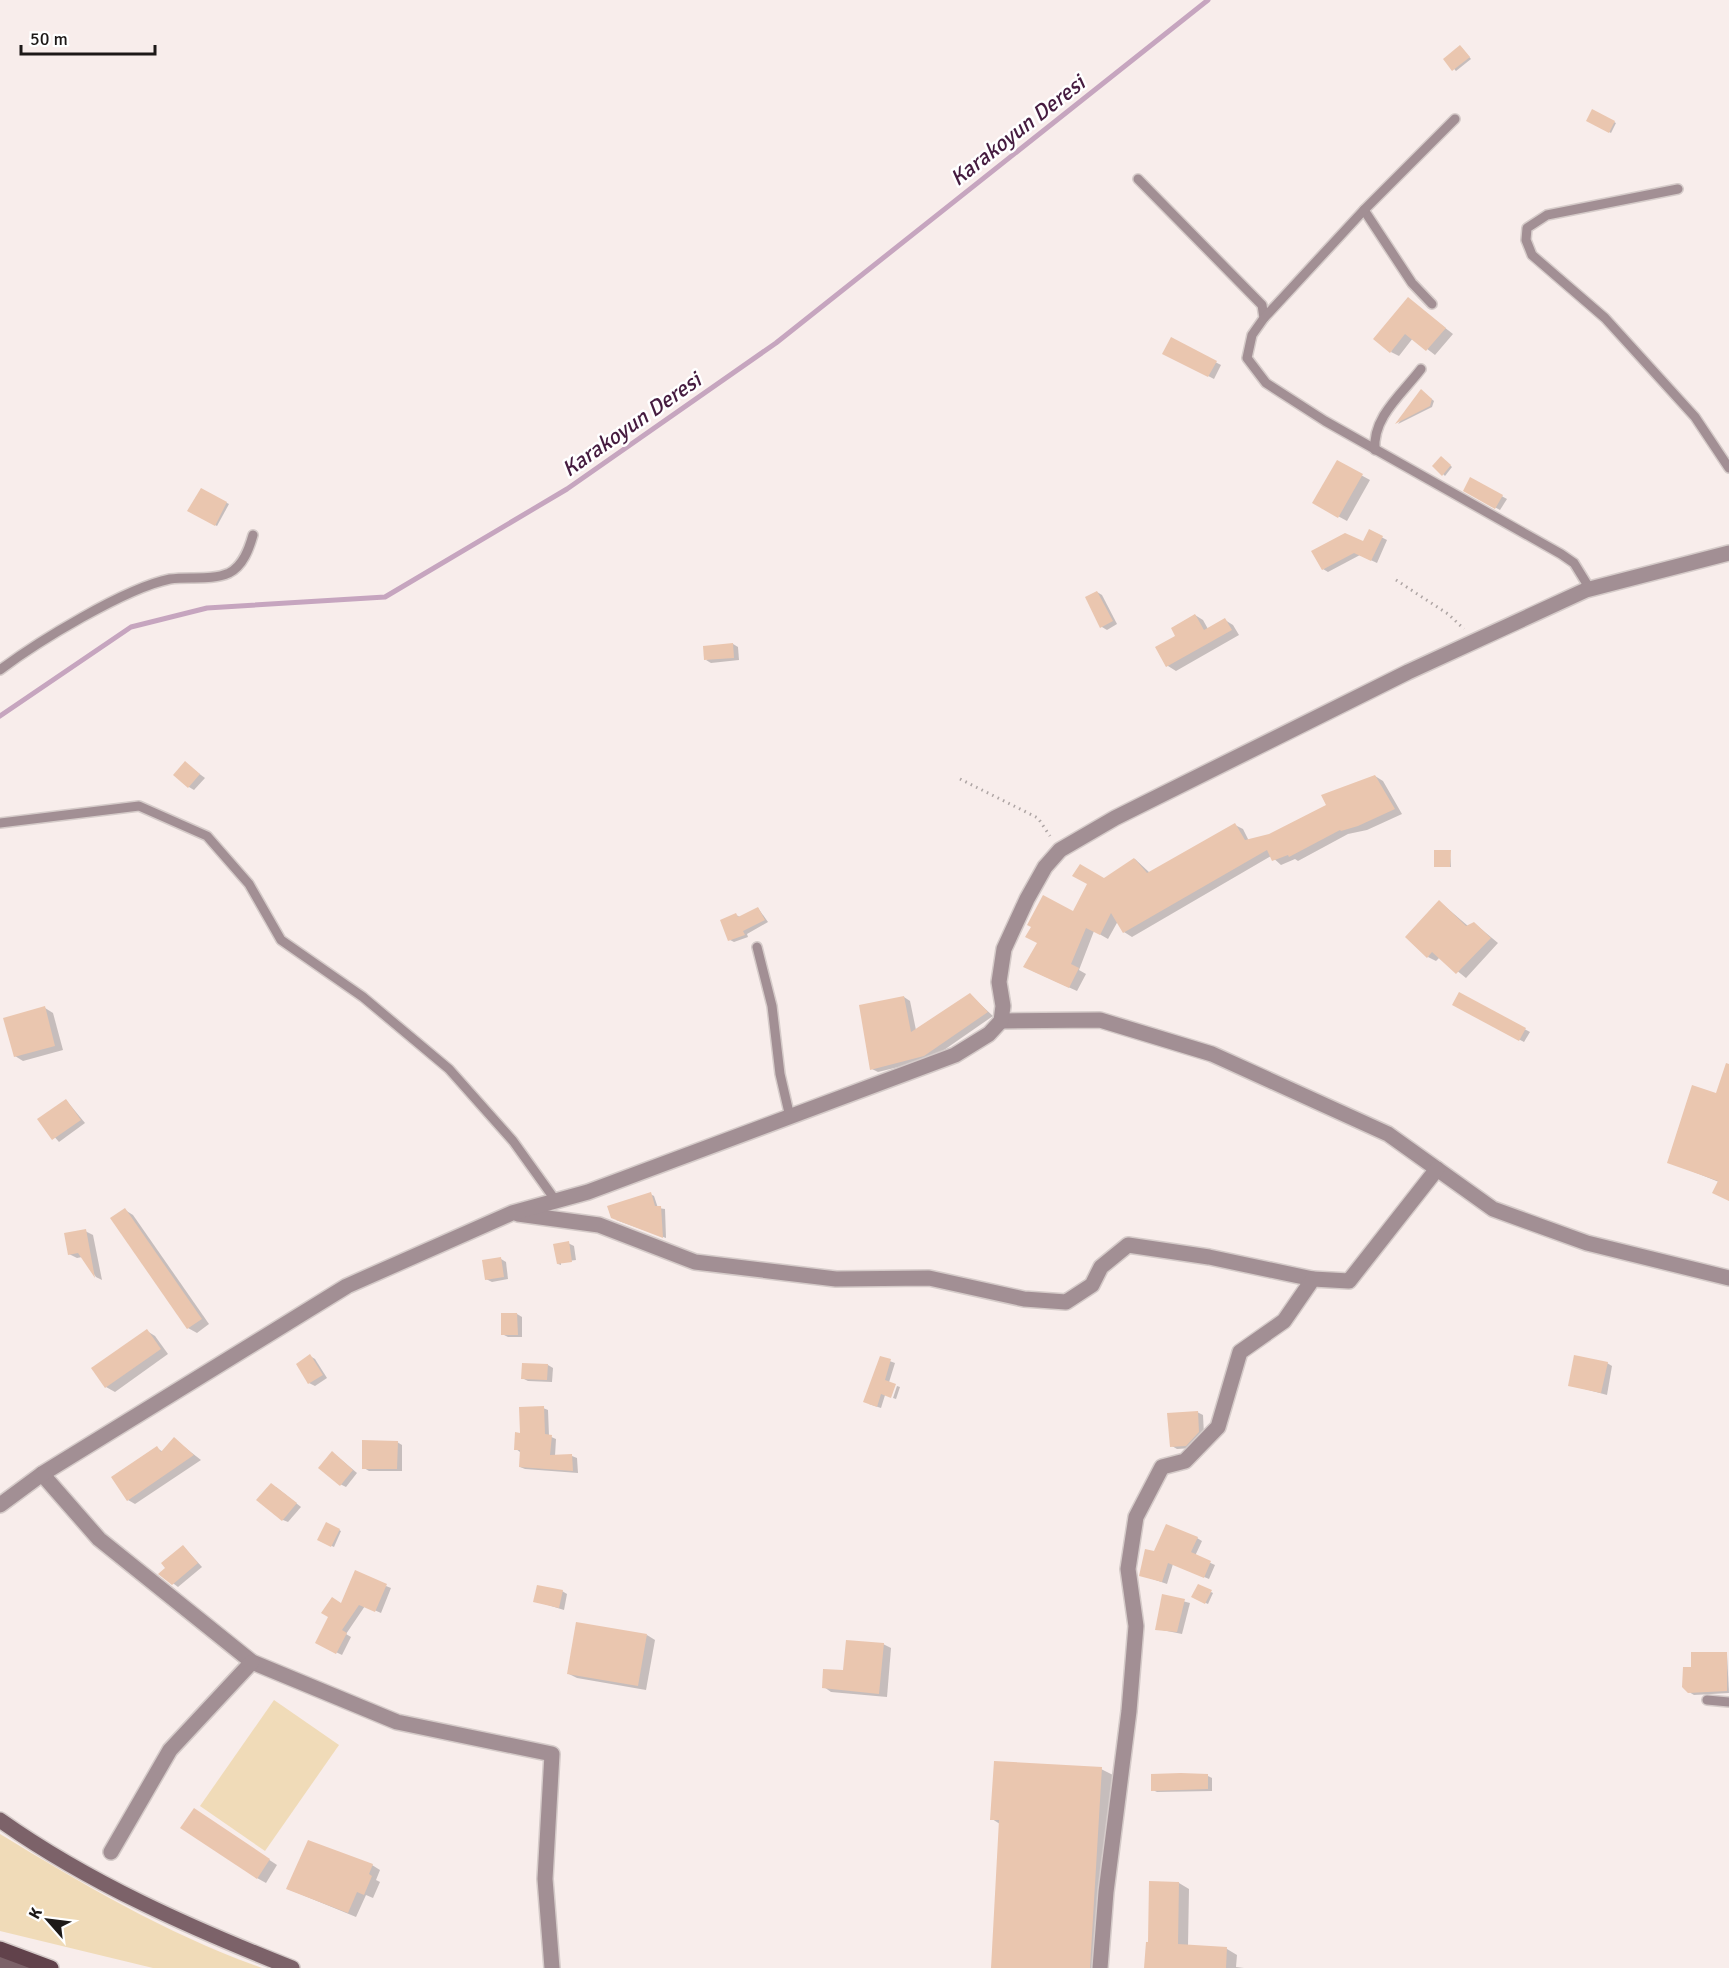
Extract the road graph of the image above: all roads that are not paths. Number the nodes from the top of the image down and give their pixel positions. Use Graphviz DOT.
graph roads {
  1 [pos="1455,119"];
  2 [pos="1138,179"];
  3 [pos="1678,189"];
  4 [pos="1364,210"];
  5 [pos="1432,304"];
  6 [pos="1264,318"];
  7 [pos="1421,369"];
  8 [pos="1375,450"];
  9 [pos="1729,468"];
  10 [pos="253,535"];
  11 [pos="1729,553"];
  12 [pos="1590,589"];
  13 [pos="0,670"];
  14 [pos="0,823"];
  15 [pos="757,947"];
  16 [pos="1001,1021"];
  17 [pos="790,1117"];
  18 [pos="1437,1169"];
  19 [pos="556,1201"];
  20 [pos="512,1213"];
  21 [pos="1729,1278"];
  22 [pos="1312,1279"];
  23 [pos="42,1474"];
  24 [pos="0,1505"];
  25 [pos="252,1662"];
  26 [pos="1707,1700"];
  27 [pos="1729,1702"];
  28 [pos="0,1820"];
  29 [pos="111,1852"];
  30 [pos="0,1949"];
  31 [pos="0,1964"];
  32 [pos="22,1968"];
  33 [pos="51,1968"];
  34 [pos="292,1968"];
  35 [pos="552,1968"];
  36 [pos="1100,1968"];
  1 -- 4 [label="lane"];
  2 -- 6 [label="lane"];
  3 -- 9 [label="lane"];
  4 -- 5 [label="lane"];
  4 -- 6 [label="lane"];
  6 -- 8 [label="lane"];
  7 -- 8 [label="lane"];
  8 -- 12 [label="lane"];
  10 -- 13 [label="lane"];
  11 -- 12 [label="street"];
  12 -- 16 [label="street"];
  14 -- 19 [label="lane"];
  15 -- 17 [label="lane"];
  16 -- 17 [label="street"];
  16 -- 18 [label="street"];
  17 -- 19 [label="street"];
  18 -- 21 [label="street"];
  18 -- 22 [label="street"];
  19 -- 20 [label="street"];
  20 -- 22 [label="street"];
  20 -- 23 [label="street"];
  22 -- 36 [label="street"];
  23 -- 24 [label="street"];
  23 -- 25 [label="street"];
  25 -- 29 [label="street"];
  25 -- 35 [label="street"];
  26 -- 27 [label="lane"];
  28 -- 34 [label="main road"];
  30 -- 33 [label="main road"];
  31 -- 32 [label="main road"];
}
